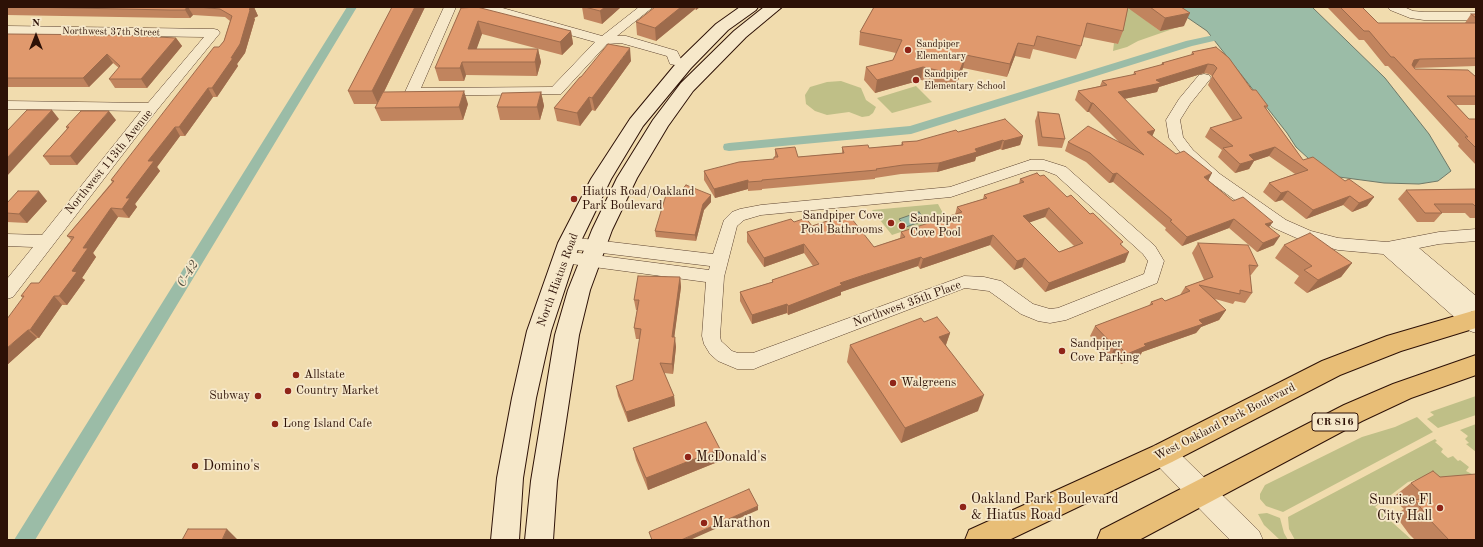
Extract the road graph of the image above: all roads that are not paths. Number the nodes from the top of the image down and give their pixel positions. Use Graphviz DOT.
graph roads {
  1 [pos="450,7"];
  2 [pos="485,7"];
  3 [pos="647,7"];
  4 [pos="750,7"];
  5 [pos="774,7"];
  6 [pos="1394,7"];
  7 [pos="1476,16"];
  8 [pos="7,30"];
  9 [pos="214,33"];
  10 [pos="607,40"];
  11 [pos="680,62"];
  12 [pos="703,69"];
  13 [pos="1204,78"];
  14 [pos="14,105"];
  15 [pos="152,107"];
  16 [pos="7,118"];
  17 [pos="1476,235"];
  18 [pos="7,240"];
  19 [pos="46,241"];
  20 [pos="1405,245"];
  21 [pos="1387,248"];
  22 [pos="566,250"];
  23 [pos="593,254"];
  24 [pos="717,269"];
  25 [pos="7,292"];
  26 [pos="1474,318"];
  27 [pos="1476,364"];
  28 [pos="1163,454"];
  29 [pos="1201,493"];
  30 [pos="505,540"];
  31 [pos="539,540"];
  32 [pos="979,540"];
  33 [pos="1111,540"];
  34 [pos="1249,540"];
  1 -- 10 [label="street"];
  2 -- 10 [label="street"];
  3 -- 10 [label="street"];
  4 -- 11 [label="main road, North Hiatus Road"];
  5 -- 12 [label="main road, North Hiatus Road"];
  6 -- 7 [label="street"];
  8 -- 9 [label="street, Northwest 37th Street"];
  9 -- 15 [label="street, Northwest 113th Avenue"];
  10 -- 11 [label="street"];
  11 -- 12 [label="street"];
  11 -- 22 [label="main road, North Hiatus Road"];
  12 -- 23 [label="main road, North Hiatus Road"];
  13 -- 21 [label="street"];
  14 -- 15 [label="street"];
  14 -- 16 [label="street"];
  15 -- 19 [label="street, Northwest 113th Avenue"];
  17 -- 20 [label="street"];
  18 -- 19 [label="street"];
  19 -- 25 [label="street, Northwest 113th Avenue"];
  20 -- 21 [label="street"];
  20 -- 26 [label="street"];
  21 -- 26 [label="street"];
  22 -- 23 [label="street"];
  22 -- 30 [label="main road, North Hiatus Road"];
  23 -- 24 [label="street"];
  23 -- 31 [label="main road, North Hiatus Road"];
  24 -- 24 [label="street, Northwest 35th Place"];
  26 -- 28 [label="main road, West Oakland Park Boulevard"];
  27 -- 29 [label="main road, CR 816"];
  28 -- 29 [label="street"];
  28 -- 32 [label="main road, West Oakland Park Boulevard"];
  29 -- 33 [label="main road, CR 816"];
  29 -- 34 [label="street"];
}
